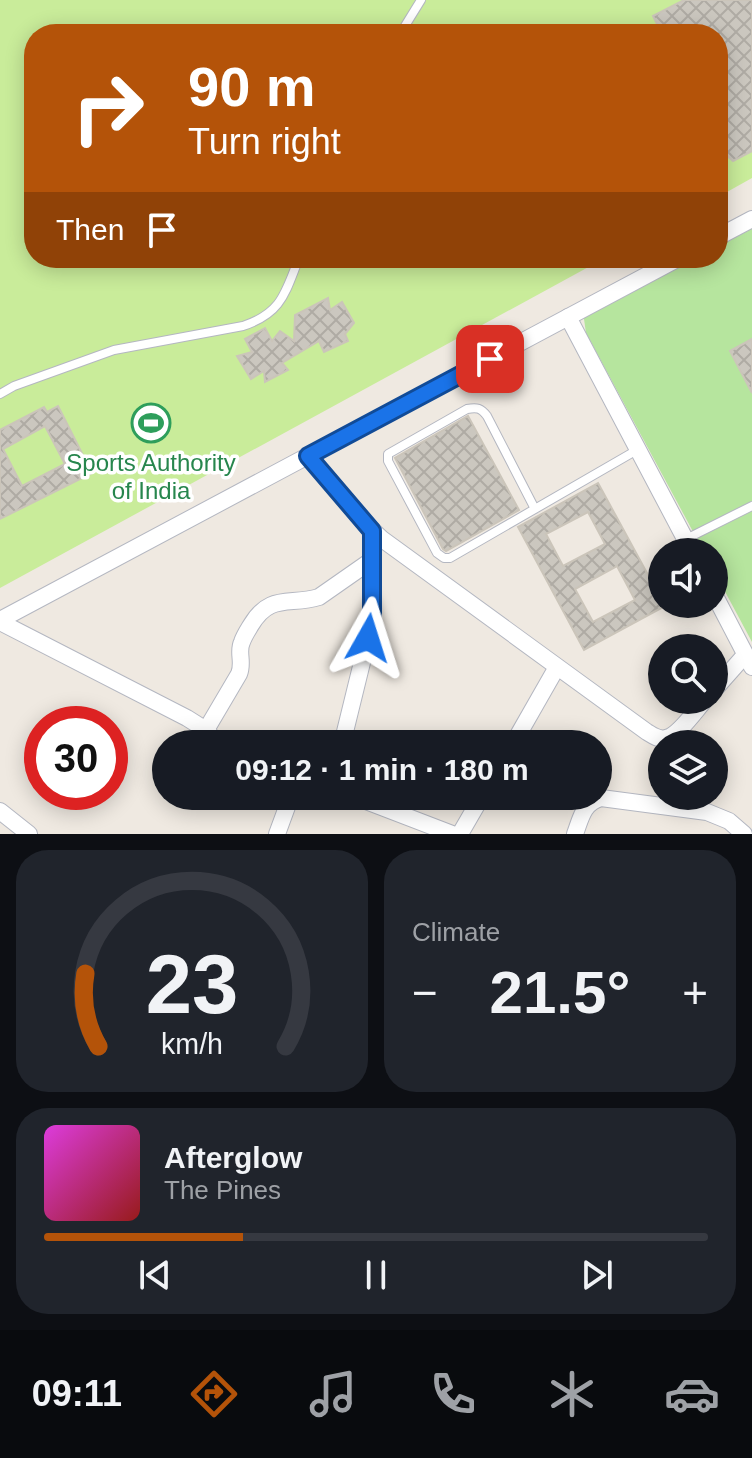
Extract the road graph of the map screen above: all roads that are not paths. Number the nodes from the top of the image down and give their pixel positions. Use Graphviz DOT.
graph roads {
  1 [pos="421,0"];
  2 [pos="406,24"];
  3 [pos="752,219"];
  4 [pos="728,232"];
  5 [pos="295,268"];
  6 [pos="660,268"];
  7 [pos="568,317"];
  8 [pos="0,394"];
  9 [pos="638,449"];
  10 [pos="308,456"];
  11 [pos="752,506"];
  12 [pos="535,509"];
  13 [pos="372,531"];
  14 [pos="685,538"];
  15 [pos="702,538"];
  16 [pos="372,560"];
  17 [pos="727,618"];
  18 [pos="0,621"];
  19 [pos="749,661"];
  20 [pos="557,667"];
  21 [pos="728,678"];
  22 [pos="692,714"];
  23 [pos="206,730"];
  24 [pos="345,730"];
  25 [pos="521,730"];
  26 [pos="286,810"];
  27 [pos="389,810"];
  28 [pos="474,810"];
  29 [pos="0,811"];
  30 [pos="577,833"];
  31 [pos="29,834"];
  32 [pos="277,834"];
  33 [pos="452,834"];
  34 [pos="460,834"];
  35 [pos="744,834"];
  1 -- 2 [label="lane"];
  3 -- 4 [label="street"];
  5 -- 8 [label="lane"];
  6 -- 7 [label="street"];
  7 -- 9 [label="street"];
  7 -- 10 [label="street"];
  9 -- 12 [label="lane"];
  9 -- 14 [label="street"];
  10 -- 13 [label="street"];
  10 -- 18 [label="street"];
  11 -- 15 [label="lane"];
  12 -- 12 [label="lane"];
  13 -- 16 [label="street"];
  13 -- 20 [label="street"];
  16 -- 23 [label="street"];
  16 -- 24 [label="street"];
  17 -- 19 [label="street"];
  18 -- 23 [label="street"];
  19 -- 21 [label="street"];
  20 -- 22 [label="street"];
  20 -- 25 [label="street"];
  26 -- 32 [label="street"];
  27 -- 33 [label="street"];
  28 -- 34 [label="street"];
  29 -- 31 [label="street"];
  30 -- 35 [label="street"];
}
